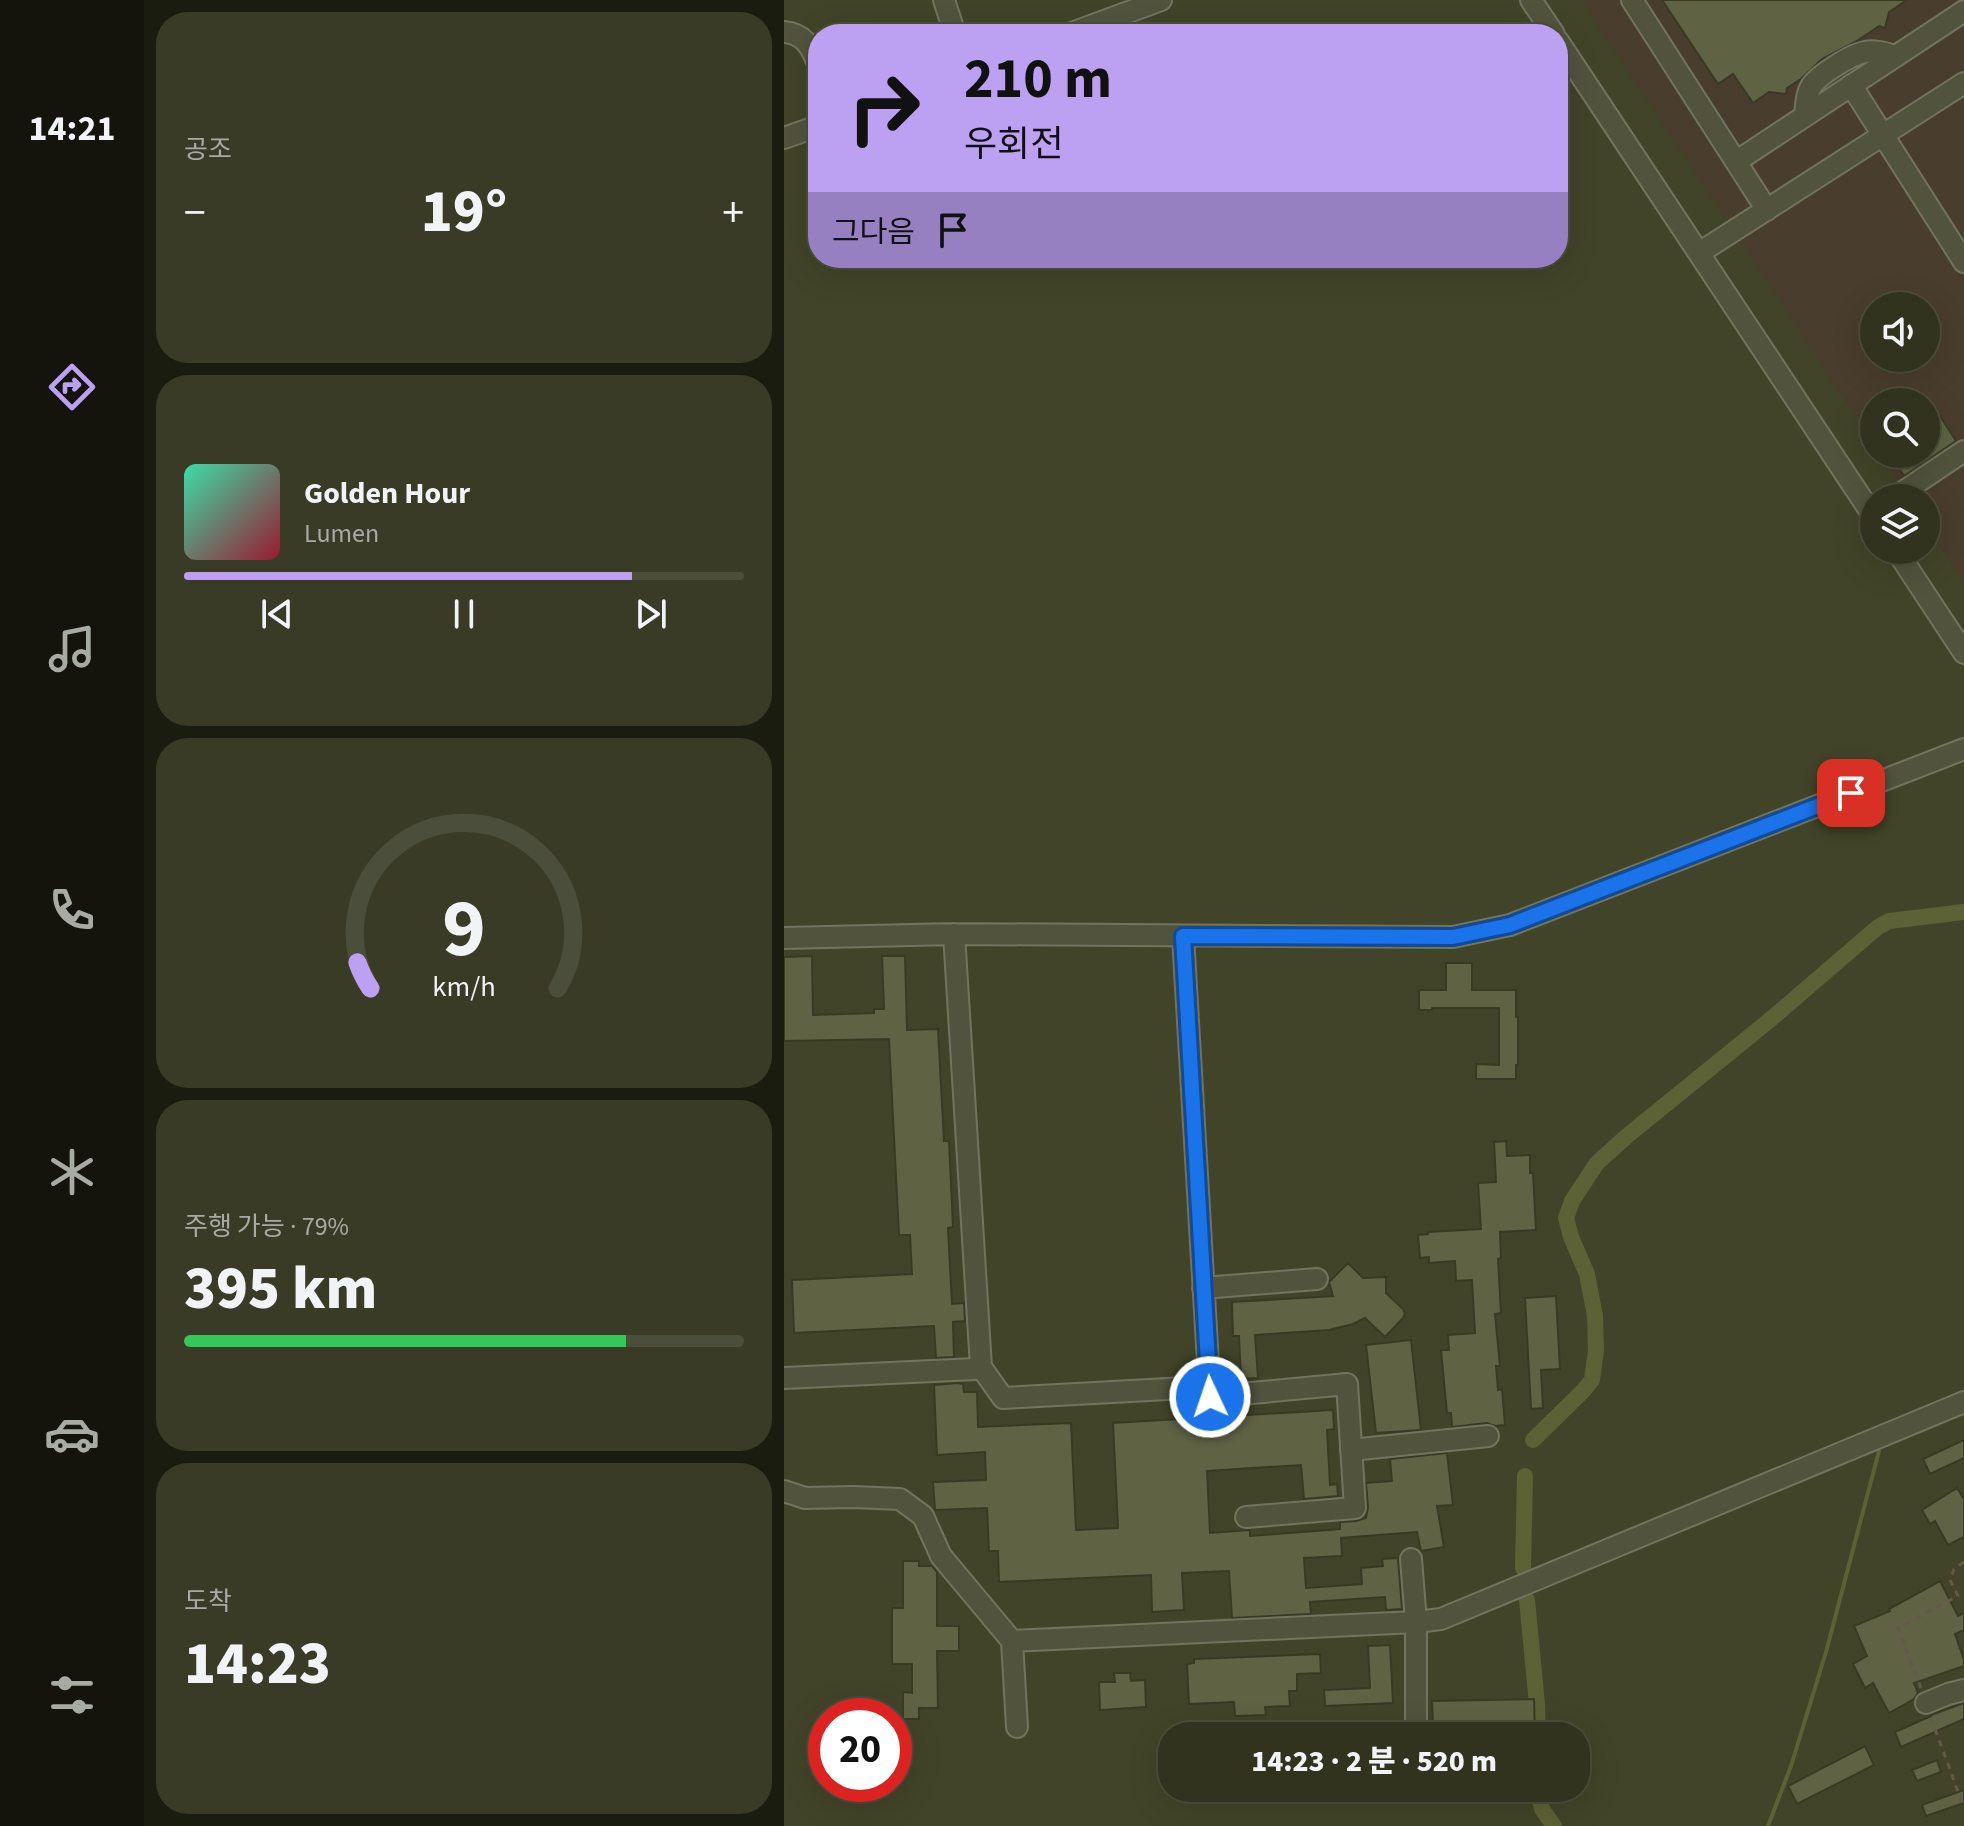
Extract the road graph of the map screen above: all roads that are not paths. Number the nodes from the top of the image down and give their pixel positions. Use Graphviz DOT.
graph roads {
  1 [pos="944,0"];
  2 [pos="1161,0"];
  3 [pos="1531,0"];
  4 [pos="1632,0"];
  5 [pos="1964,11"];
  6 [pos="952,24"];
  7 [pos="1096,24"];
  8 [pos="1547,24"];
  9 [pos="784,32"];
  10 [pos="808,43"];
  11 [pos="1568,56"];
  12 [pos="1896,56"];
  13 [pos="1964,83"];
  14 [pos="1851,85"];
  15 [pos="1805,116"];
  16 [pos="808,130"];
  17 [pos="1883,135"];
  18 [pos="784,138"];
  19 [pos="1737,161"];
  20 [pos="1767,210"];
  21 [pos="1699,253"];
  22 [pos="1964,262"];
  23 [pos="1964,451"];
  24 [pos="1915,484"];
  25 [pos="1860,494"];
  26 [pos="1905,564"];
  27 [pos="1964,653"];
  28 [pos="1964,749"];
  29 [pos="954,934"];
  30 [pos="1183,936"];
  31 [pos="784,938"];
  32 [pos="1317,1279"];
  33 [pos="1203,1288"];
  34 [pos="975,1369"];
  35 [pos="784,1378"];
  36 [pos="1210,1397"];
  37 [pos="1964,1402"];
  38 [pos="1488,1436"];
  39 [pos="1351,1450"];
  40 [pos="784,1491"];
  41 [pos="1246,1517"];
  42 [pos="1411,1559"];
  43 [pos="1416,1622"];
  44 [pos="1012,1641"];
  45 [pos="1964,1690"];
  46 [pos="1926,1703"];
  47 [pos="1416,1722"];
  48 [pos="1017,1727"];
  1 -- 6 [label="street"];
  2 -- 7 [label="street"];
  3 -- 8 [label="street"];
  4 -- 19 [label="street"];
  5 -- 12 [label="street"];
  9 -- 10 [label="street"];
  11 -- 21 [label="street"];
  12 -- 14 [label="street"];
  12 -- 15 [label="street"];
  13 -- 17 [label="street"];
  14 -- 15 [label="street"];
  14 -- 17 [label="street"];
  15 -- 19 [label="street"];
  16 -- 18 [label="street"];
  17 -- 20 [label="street"];
  17 -- 22 [label="street"];
  19 -- 20 [label="street"];
  20 -- 21 [label="street"];
  21 -- 25 [label="street"];
  23 -- 24 [label="street"];
  26 -- 27 [label="street"];
  28 -- 30 [label="street"];
  29 -- 30 [label="street"];
  29 -- 31 [label="street"];
  29 -- 36 [label="street"];
  30 -- 33 [label="street"];
  32 -- 33 [label="street"];
  33 -- 36 [label="street"];
  34 -- 35 [label="street"];
  36 -- 39 [label="street"];
  37 -- 43 [label="street"];
  38 -- 39 [label="street"];
  39 -- 41 [label="street"];
  40 -- 44 [label="street"];
  42 -- 43 [label="street"];
  43 -- 44 [label="street"];
  43 -- 47 [label="street"];
  44 -- 48 [label="street"];
  45 -- 46 [label="street"];
}
